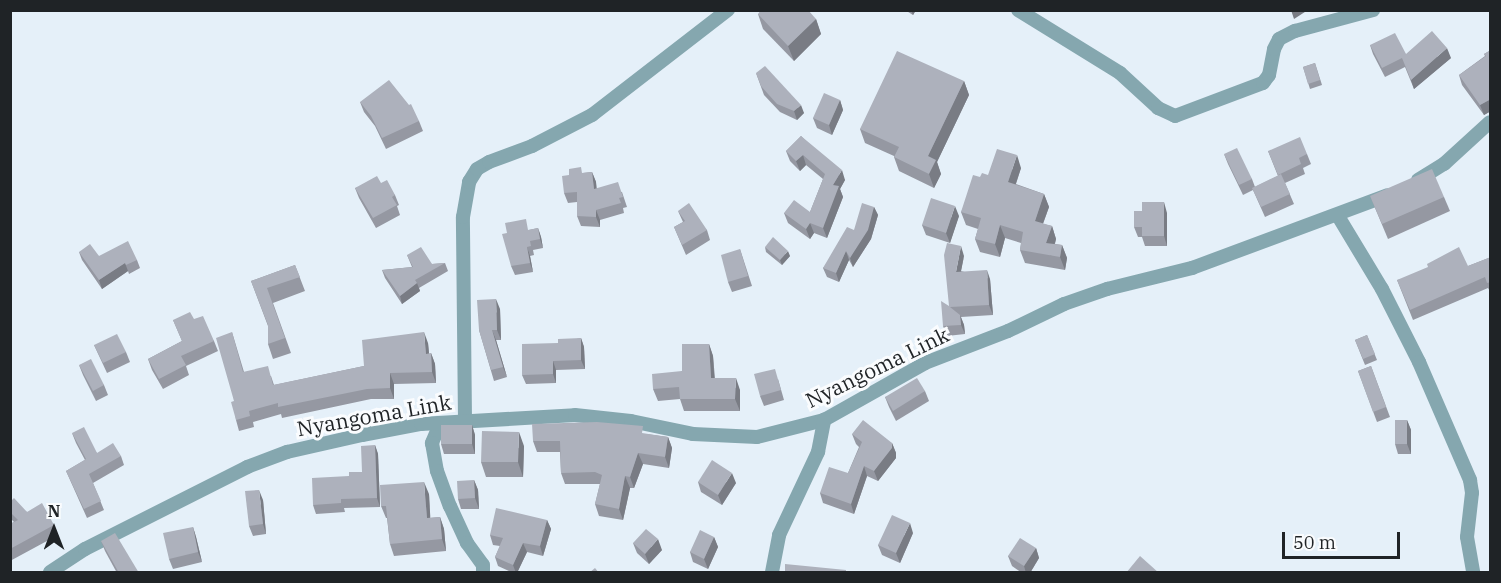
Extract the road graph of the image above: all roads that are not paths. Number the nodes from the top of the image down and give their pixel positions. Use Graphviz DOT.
graph roads {
  1 [pos="728,10"];
  2 [pos="1018,10"];
  3 [pos="1372,10"];
  4 [pos="1491,122"];
  5 [pos="1338,216"];
  6 [pos="465,420"];
  7 [pos="824,420"];
  8 [pos="440,424"];
  9 [pos="50,573"];
  10 [pos="483,573"];
  11 [pos="772,573"];
  12 [pos="1473,573"];
  1 -- 6 [label="street"];
  2 -- 3 [label="street"];
  4 -- 5 [label="street, Nyangoma Link"];
  5 -- 7 [label="street, Nyangoma Link"];
  5 -- 12 [label="street"];
  6 -- 7 [label="street, Nyangoma Link"];
  6 -- 8 [label="street, Nyangoma Link"];
  7 -- 11 [label="street"];
  8 -- 9 [label="street, Nyangoma Link"];
  8 -- 10 [label="street"];
}
